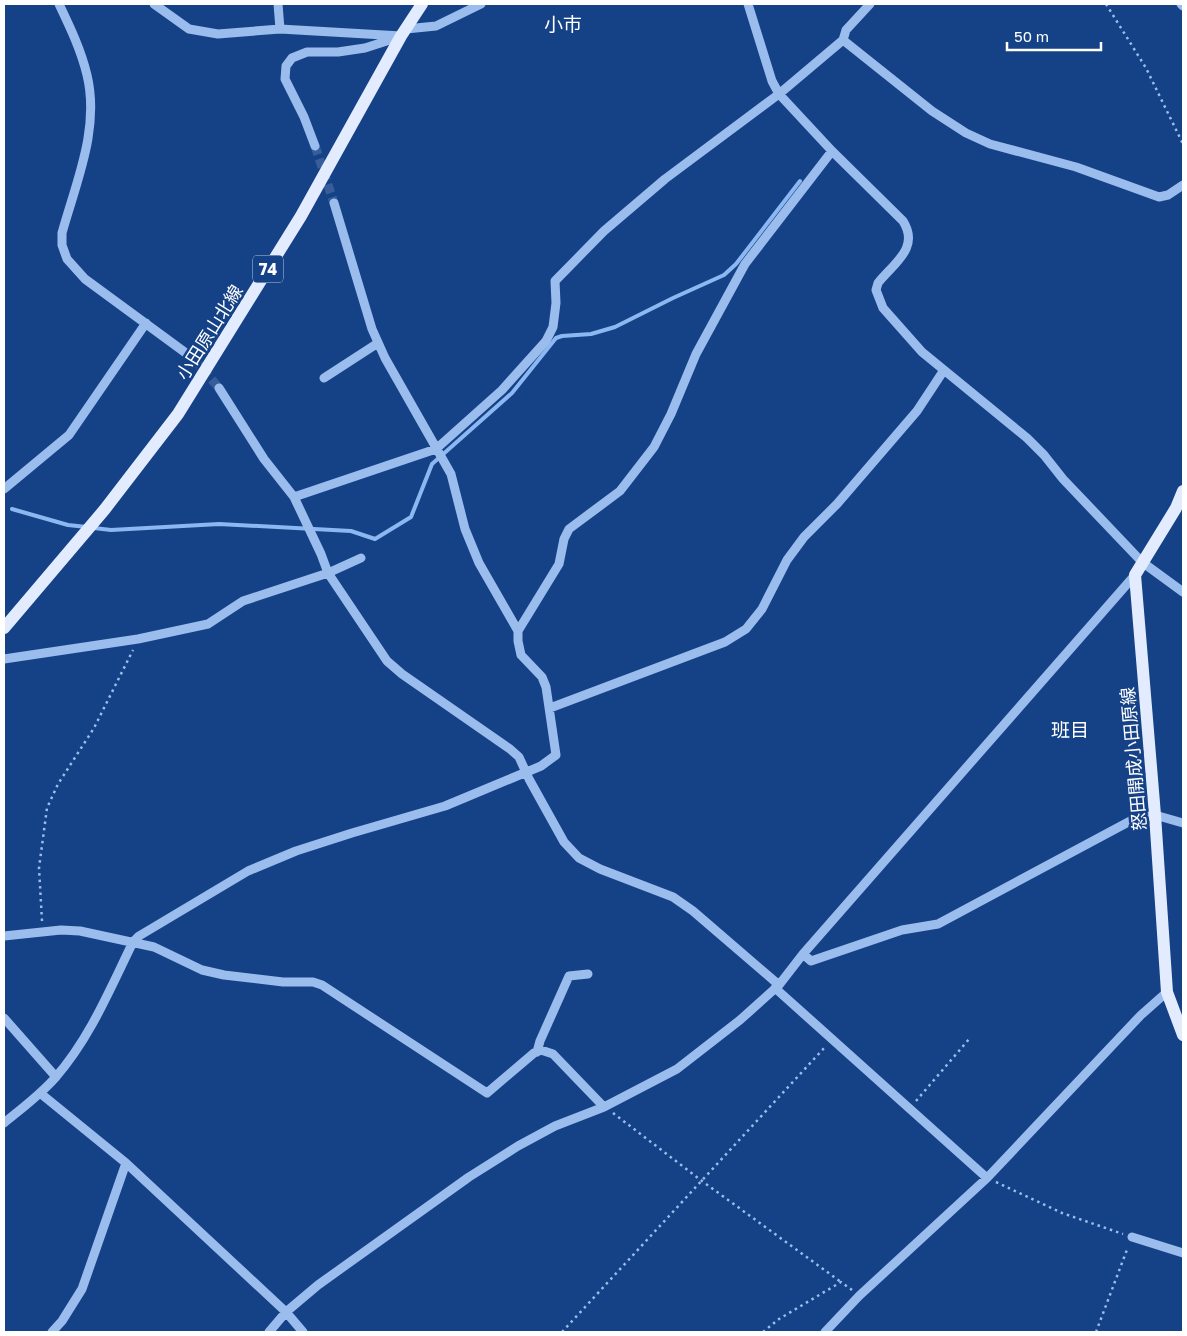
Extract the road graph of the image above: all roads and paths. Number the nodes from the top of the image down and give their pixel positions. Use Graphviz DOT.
graph roads {
  1 [pos="60,4"];
  2 [pos="154,4"];
  3 [pos="278,4"];
  4 [pos="422,4"];
  5 [pos="481,4"];
  6 [pos="748,4"];
  7 [pos="870,4"];
  8 [pos="1106,4"];
  9 [pos="280,29"];
  10 [pos="403,33"];
  11 [pos="843,40"];
  12 [pos="779,94"];
  13 [pos="1183,144"];
  14 [pos="315,146"];
  15 [pos="832,151"];
  16 [pos="1183,185"];
  17 [pos="334,203"];
  18 [pos="146,323"];
  19 [pos="378,343"];
  20 [pos="194,359"];
  21 [pos="944,370"];
  22 [pos="324,378"];
  23 [pos="219,388"];
  24 [pos="436,449"];
  25 [pos="4,489"];
  26 [pos="1183,491"];
  27 [pos="294,497"];
  28 [pos="361,558"];
  29 [pos="1142,562"];
  30 [pos="328,573"];
  31 [pos="1135,575"];
  32 [pos="1183,592"];
  33 [pos="4,628"];
  34 [pos="518,631"];
  35 [pos="138,640"];
  36 [pos="4,659"];
  37 [pos="550,708"];
  38 [pos="526,772"];
  39 [pos="1155,815"];
  40 [pos="1183,823"];
  41 [pos="43,932"];
  42 [pos="4,936"];
  43 [pos="133,942"];
  44 [pos="803,954"];
  45 [pos="588,974"];
  46 [pos="777,986"];
  47 [pos="1168,992"];
  48 [pos="4,1018"];
  49 [pos="1183,1035"];
  50 [pos="970,1038"];
  51 [pos="832,1040"];
  52 [pos="537,1052"];
  53 [pos="56,1077"];
  54 [pos="40,1093"];
  55 [pos="604,1107"];
  56 [pos="909,1109"];
  57 [pos="4,1123"];
  58 [pos="126,1163"];
  59 [pos="987,1178"];
  60 [pos="702,1181"];
  61 [pos="1132,1236"];
  62 [pos="1183,1253"];
  63 [pos="841,1282"];
  64 [pos="860,1296"];
  65 [pos="286,1312"];
  66 [pos="52,1332"];
  67 [pos="269,1332"];
  68 [pos="303,1332"];
  69 [pos="562,1332"];
  70 [pos="762,1332"];
  71 [pos="825,1332"];
  72 [pos="1096,1332"];
  1 -- 18 [label="street"];
  2 -- 9 [label="street"];
  3 -- 9 [label="street"];
  4 -- 10 [label="main road, 小田原山北線 / 74"];
  5 -- 10 [label="street"];
  6 -- 12 [label="street"];
  7 -- 11 [label="street"];
  8 -- 13 [label="path"];
  9 -- 10 [label="street"];
  10 -- 14 [label="street"];
  10 -- 33 [label="main road, 小田原山北線 / 74"];
  11 -- 12 [label="street"];
  11 -- 16 [label="street"];
  12 -- 15 [label="street"];
  12 -- 24 [label="street"];
  15 -- 21 [label="street"];
  15 -- 34 [label="street"];
  17 -- 19 [label="street"];
  18 -- 20 [label="street"];
  18 -- 25 [label="street"];
  19 -- 22 [label="street"];
  19 -- 24 [label="street"];
  21 -- 29 [label="street"];
  21 -- 37 [label="street"];
  23 -- 27 [label="street"];
  24 -- 27 [label="street"];
  24 -- 34 [label="street"];
  26 -- 29 [label="main road"];
  27 -- 30 [label="street"];
  28 -- 30 [label="street"];
  29 -- 31 [label="main road"];
  29 -- 32 [label="street"];
  30 -- 35 [label="street"];
  30 -- 38 [label="street"];
  31 -- 39 [label="main road, 怒田開成小田原線"];
  31 -- 44 [label="street"];
  34 -- 37 [label="street"];
  35 -- 36 [label="street"];
  35 -- 41 [label="path"];
  37 -- 38 [label="street"];
  38 -- 43 [label="street"];
  38 -- 46 [label="street"];
  39 -- 40 [label="street"];
  39 -- 44 [label="street"];
  39 -- 47 [label="main road, 怒田開成小田原線"];
  41 -- 42 [label="street"];
  41 -- 43 [label="street"];
  43 -- 52 [label="street"];
  43 -- 53 [label="street"];
  44 -- 46 [label="street"];
  45 -- 52 [label="street"];
  46 -- 51 [label="street"];
  46 -- 55 [label="street"];
  47 -- 49 [label="main road, 怒田開成小田原線"];
  47 -- 59 [label="street"];
  48 -- 53 [label="street"];
  50 -- 56 [label="path"];
  51 -- 56 [label="street"];
  51 -- 60 [label="path"];
  52 -- 55 [label="street"];
  53 -- 54 [label="street"];
  54 -- 57 [label="street"];
  54 -- 58 [label="street"];
  55 -- 60 [label="path"];
  55 -- 65 [label="street"];
  56 -- 59 [label="street"];
  58 -- 65 [label="street"];
  58 -- 66 [label="street"];
  59 -- 61 [label="path"];
  59 -- 64 [label="street"];
  60 -- 63 [label="path"];
  60 -- 69 [label="path"];
  61 -- 62 [label="street"];
  61 -- 72 [label="path"];
  63 -- 64 [label="path"];
  63 -- 70 [label="path"];
  64 -- 71 [label="street"];
  65 -- 67 [label="street"];
  65 -- 68 [label="street"];
}
